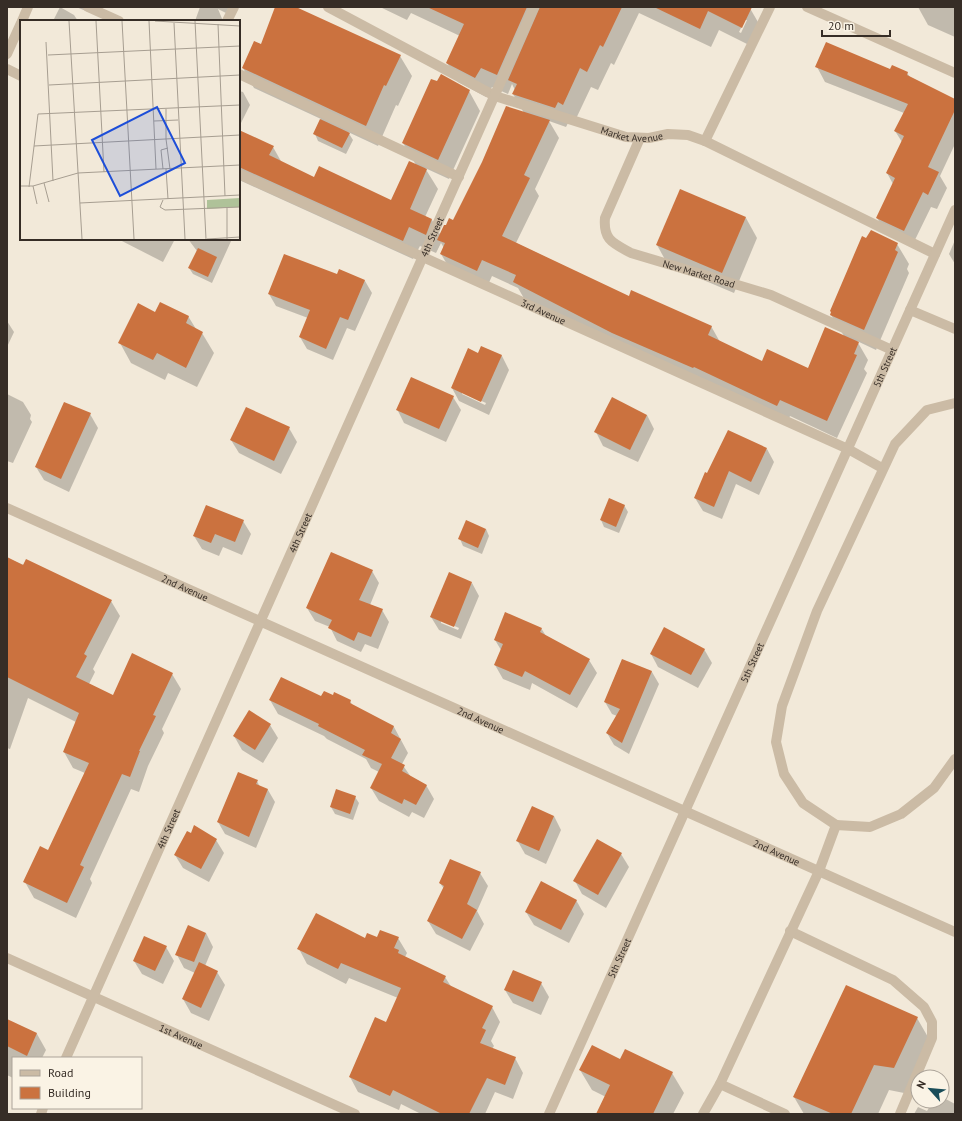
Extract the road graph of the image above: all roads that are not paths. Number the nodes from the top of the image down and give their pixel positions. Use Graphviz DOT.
graph roads {
  1 [pos="28,7"];
  2 [pos="88,7"];
  3 [pos="234,7"];
  4 [pos="328,7"];
  5 [pos="534,7"];
  6 [pos="770,7"];
  7 [pos="807,7"];
  8 [pos="22,20"];
  9 [pos="117,20"];
  10 [pos="228,20"];
  11 [pos="20,24"];
  12 [pos="7,54"];
  13 [pos="7,69"];
  14 [pos="955,72"];
  15 [pos="240,74"];
  16 [pos="20,76"];
  17 [pos="495,96"];
  18 [pos="640,138"];
  19 [pos="705,141"];
  20 [pos="240,174"];
  21 [pos="459,177"];
  22 [pos="955,210"];
  23 [pos="935,254"];
  24 [pos="423,257"];
  25 [pos="910,310"];
  26 [pos="955,329"];
  27 [pos="892,350"];
  28 [pos="955,403"];
  29 [pos="848,449"];
  30 [pos="882,468"];
  31 [pos="7,508"];
  32 [pos="260,622"];
  33 [pos="955,759"];
  34 [pos="685,812"];
  35 [pos="836,825"];
  36 [pos="819,871"];
  37 [pos="790,931"];
  38 [pos="955,932"];
  39 [pos="7,958"];
  40 [pos="93,996"];
  41 [pos="66,1057"];
  42 [pos="720,1084"];
  43 [pos="355,1114"];
  44 [pos="549,1114"];
  45 [pos="704,1114"];
  46 [pos="785,1114"];
  47 [pos="900,1114"];
  1 -- 8 [label="street"];
  2 -- 9 [label="street"];
  3 -- 10 [label="street"];
  4 -- 17 [label="street, Market Avenue"];
  5 -- 17 [label="street, 4th Street"];
  6 -- 19 [label="street"];
  7 -- 14 [label="street"];
  11 -- 12 [label="street"];
  13 -- 16 [label="street"];
  15 -- 21 [label="street"];
  17 -- 18 [label="street, Market Avenue"];
  17 -- 21 [label="street, 4th Street"];
  18 -- 19 [label="street, Market Avenue"];
  18 -- 27 [label="street, New Market Road"];
  19 -- 23 [label="street, Market Avenue"];
  20 -- 24 [label="street, 3rd Avenue"];
  21 -- 24 [label="street, 4th Street"];
  22 -- 23 [label="street, 5th Street"];
  23 -- 25 [label="street, 5th Street"];
  24 -- 29 [label="street, 3rd Avenue"];
  24 -- 32 [label="street, 4th Street"];
  25 -- 26 [label="street"];
  25 -- 27 [label="street, 5th Street"];
  27 -- 29 [label="street, 5th Street"];
  28 -- 30 [label="street"];
  29 -- 30 [label="street, 3rd Avenue"];
  29 -- 34 [label="street, 5th Street"];
  30 -- 35 [label="street"];
  31 -- 32 [label="street, 2nd Avenue"];
  32 -- 34 [label="street, 2nd Avenue"];
  32 -- 40 [label="street, 4th Street"];
  33 -- 35 [label="street"];
  34 -- 36 [label="street, 2nd Avenue"];
  34 -- 44 [label="street, 5th Street"];
  35 -- 36 [label="street"];
  36 -- 37 [label="street"];
  36 -- 38 [label="street, 2nd Avenue"];
  37 -- 42 [label="street"];
  37 -- 47 [label="street"];
  39 -- 40 [label="street, 1st Avenue"];
  40 -- 41 [label="street, 4th Street"];
  40 -- 43 [label="street, 1st Avenue"];
  42 -- 45 [label="street"];
  42 -- 46 [label="street"];
}
